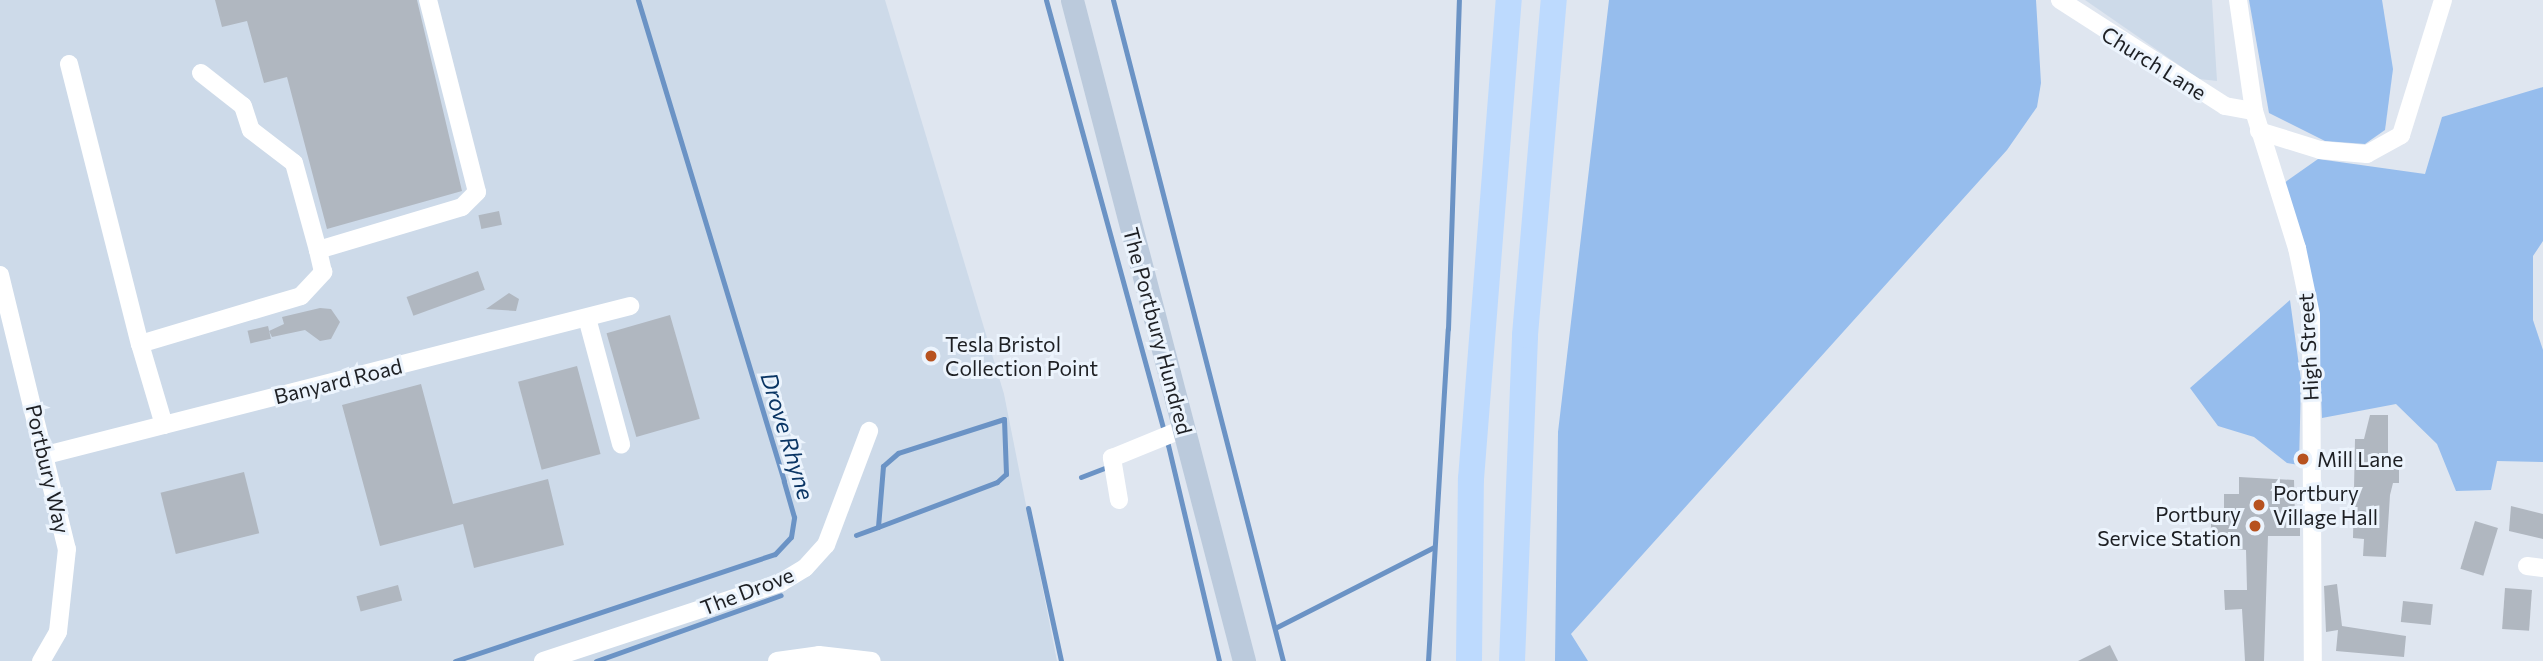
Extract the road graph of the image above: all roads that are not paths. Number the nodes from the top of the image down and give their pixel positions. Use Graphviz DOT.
graph roads {
  1 [pos="428,0"];
  2 [pos="1072,0"];
  3 [pos="1501,0"];
  4 [pos="1509,0"];
  5 [pos="1554,0"];
  6 [pos="1572,0"];
  7 [pos="2060,0"];
  8 [pos="2238,0"];
  9 [pos="2443,0"];
  10 [pos="1504,46"];
  11 [pos="69,64"];
  12 [pos="201,73"];
  13 [pos="2254,111"];
  14 [pos="2259,131"];
  15 [pos="1536,207"];
  16 [pos="318,250"];
  17 [pos="0,275"];
  18 [pos="631,306"];
  19 [pos="587,318"];
  20 [pos="140,344"];
  21 [pos="164,425"];
  22 [pos="1183,429"];
  23 [pos="869,431"];
  24 [pos="621,444"];
  25 [pos="46,455"];
  26 [pos="1119,500"];
  27 [pos="41,661"];
  28 [pos="543,661"];
  29 [pos="777,661"];
  30 [pos="872,661"];
  31 [pos="1244,661"];
  32 [pos="1469,661"];
  33 [pos="1512,661"];
  34 [pos="2313,661"];
  1 -- 16 [label="street"];
  2 -- 22 [label="main road, The Portbury Hundred"];
  3 -- 10 [label="highway"];
  4 -- 10 [label="highway"];
  5 -- 15 [label="highway"];
  6 -- 15 [label="highway"];
  7 -- 13 [label="street, Church Lane"];
  8 -- 13 [label="street, High Street"];
  9 -- 14 [label="street"];
  10 -- 32 [label="highway"];
  11 -- 20 [label="street"];
  12 -- 16 [label="street"];
  13 -- 14 [label="street, High Street"];
  14 -- 34 [label="street, High Street"];
  15 -- 33 [label="highway"];
  16 -- 20 [label="street"];
  17 -- 25 [label="street, Portbury Way"];
  18 -- 19 [label="street, Banyard Road"];
  19 -- 21 [label="street, Banyard Road"];
  19 -- 24 [label="street"];
  20 -- 21 [label="street"];
  21 -- 25 [label="street, Banyard Road"];
  22 -- 26 [label="street"];
  22 -- 31 [label="main road, The Portbury Hundred"];
  23 -- 28 [label="street, The Drove"];
  25 -- 27 [label="street, Portbury Way"];
  29 -- 30 [label="street"];
}
